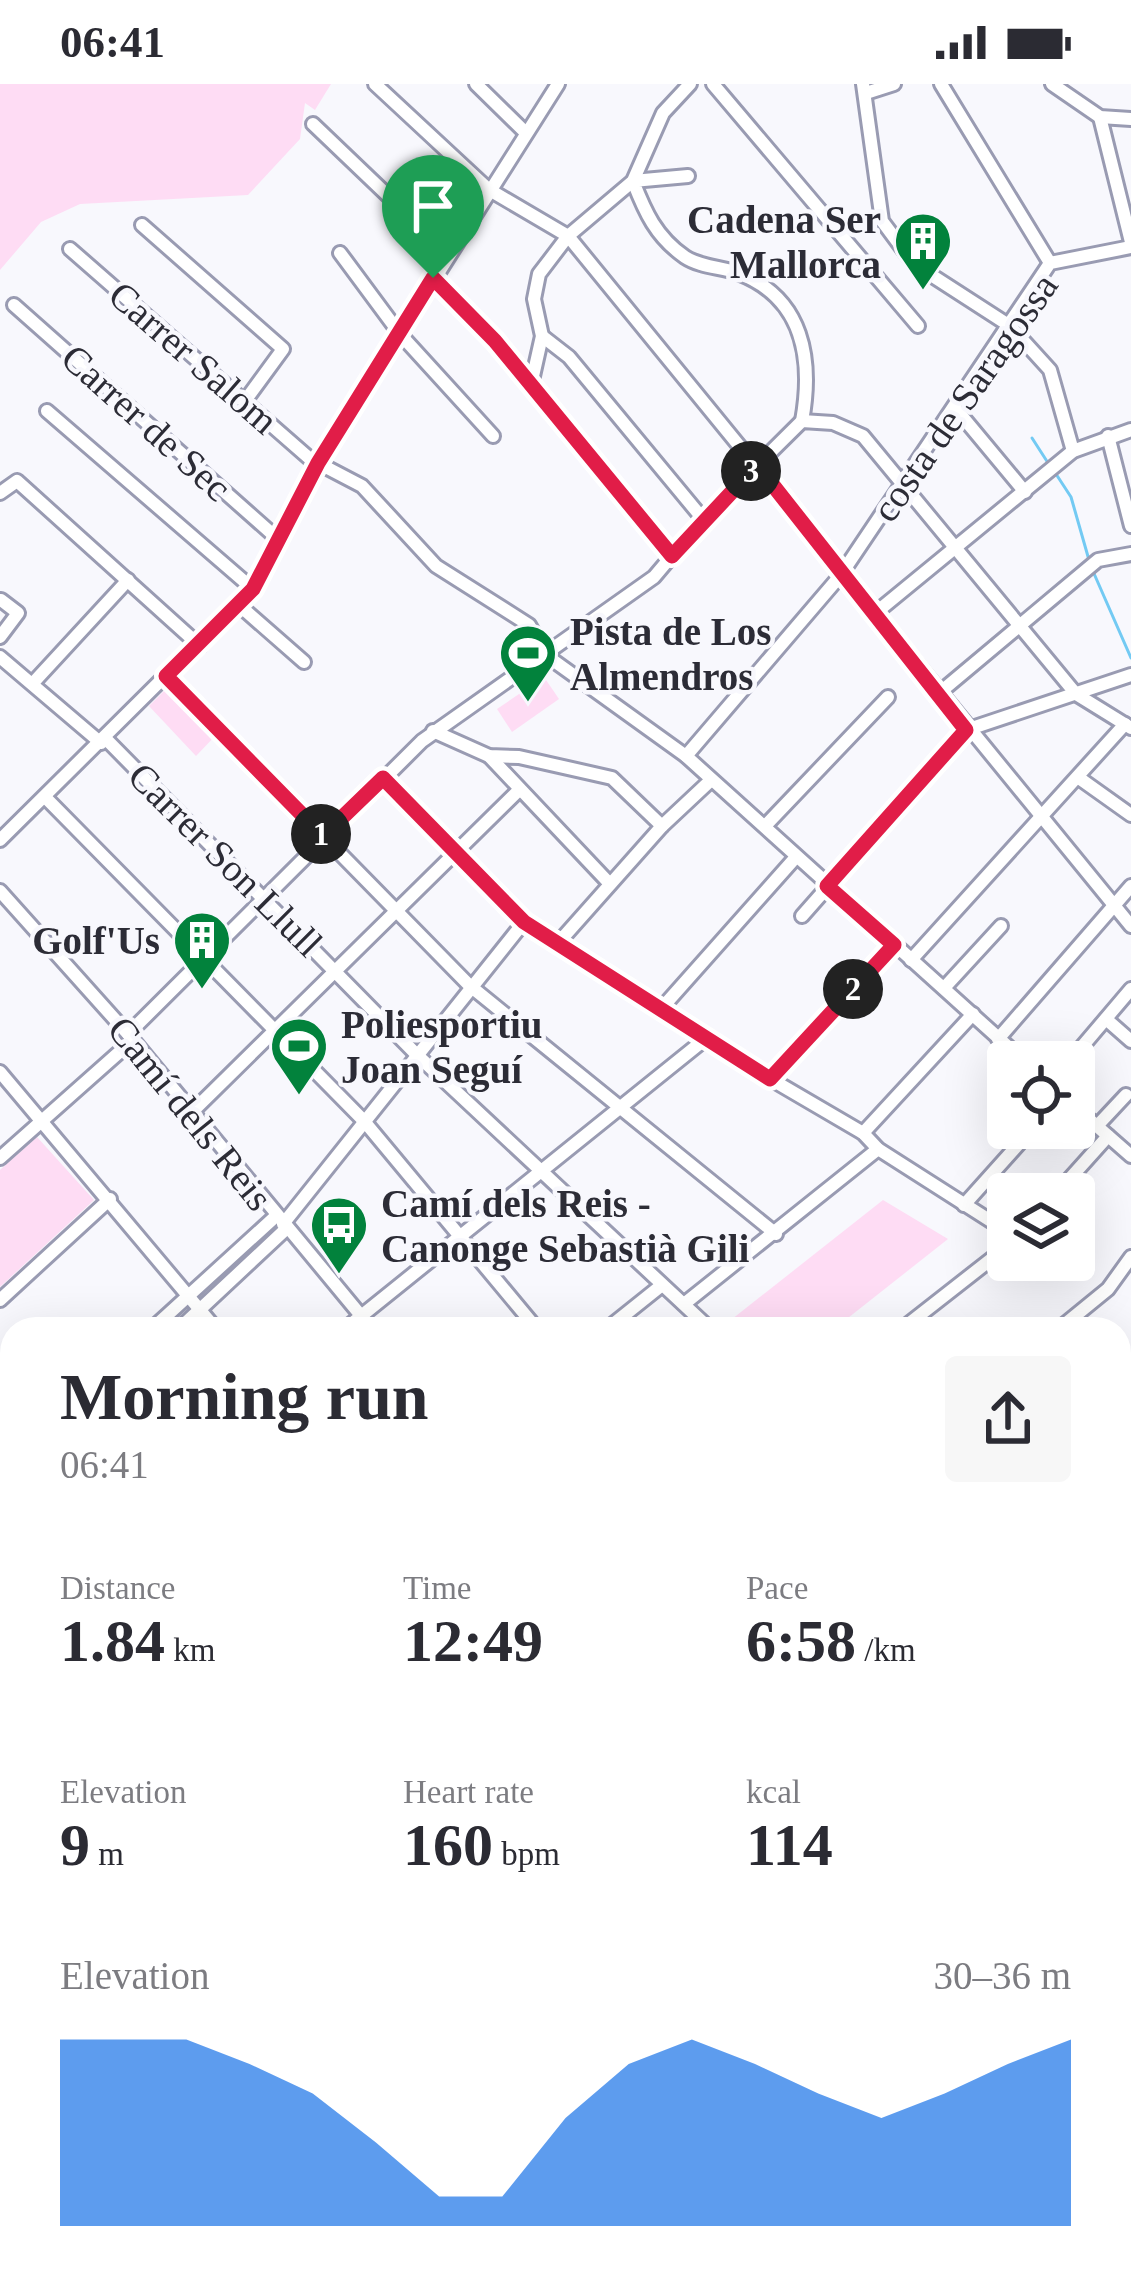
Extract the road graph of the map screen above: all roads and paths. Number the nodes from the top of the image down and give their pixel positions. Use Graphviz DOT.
graph roads {
  1 [pos="375,84"];
  2 [pos="476,84"];
  3 [pos="558,84"];
  4 [pos="690,84"];
  5 [pos="713,84"];
  6 [pos="894,84"];
  7 [pos="940,84"];
  8 [pos="1052,84"];
  9 [pos="865,88"];
  10 [pos="1100,117"];
  11 [pos="1131,119"];
  12 [pos="313,124"];
  13 [pos="526,133"];
  14 [pos="688,176"];
  15 [pos="633,181"];
  16 [pos="488,189"];
  17 [pos="142,225"];
  18 [pos="568,236"];
  19 [pos="1131,245"];
  20 [pos="70,249"];
  21 [pos="340,253"];
  22 [pos="449,254"];
  23 [pos="1051,263"];
  24 [pos="433,278"];
  25 [pos="14,305"];
  26 [pos="918,326"];
  27 [pos="1010,326"];
  28 [pos="400,334"];
  29 [pos="542,336"];
  30 [pos="531,385"];
  31 [pos="245,401"];
  32 [pos="956,409"];
  33 [pos="47,411"];
  34 [pos="802,421"];
  35 [pos="1131,430"];
  36 [pos="493,436"];
  37 [pos="1108,436"];
  38 [pos="1073,451"];
  39 [pos="318,464"];
  40 [pos="757,465"];
  41 [pos="904,485"];
  42 [pos="1025,492"];
  43 [pos="0,494"];
  44 [pos="703,519"];
  45 [pos="1131,526"];
  46 [pos="279,539"];
  47 [pos="956,547"];
  48 [pos="1131,554"];
  49 [pos="672,556"];
  50 [pos="840,576"];
  51 [pos="128,580"];
  52 [pos="253,589"];
  53 [pos="1,600"];
  54 [pos="239,605"];
  55 [pos="873,615"];
  56 [pos="1019,625"];
  57 [pos="0,637"];
  58 [pos="200,646"];
  59 [pos="547,656"];
  60 [pos="0,657"];
  61 [pos="304,662"];
  62 [pos="1131,675"];
  63 [pos="166,676"];
  64 [pos="33,683"];
  65 [pos="938,694"];
  66 [pos="1076,694"];
  67 [pos="888,697"];
  68 [pos="1128,726"];
  69 [pos="966,730"];
  70 [pos="433,731"];
  71 [pos="103,740"];
  72 [pos="489,756"];
  73 [pos="686,756"];
  74 [pos="383,778"];
  75 [pos="1079,778"];
  76 [pos="710,781"];
  77 [pos="518,791"];
  78 [pos="45,797"];
  79 [pos="1041,814"];
  80 [pos="1131,815"];
  81 [pos="662,826"];
  82 [pos="765,826"];
  83 [pos="323,836"];
  84 [pos="0,839"];
  85 [pos="456,850"];
  86 [pos="796,857"];
  87 [pos="610,884"];
  88 [pos="827,886"];
  89 [pos="1131,886"];
  90 [pos="2,896"];
  91 [pos="265,897"];
  92 [pos="1115,906"];
  93 [pos="394,910"];
  94 [pos="802,916"];
  95 [pos="524,922"];
  96 [pos="1001,926"];
  97 [pos="1131,926"];
  98 [pos="559,942"];
  99 [pos="894,945"];
  100 [pos="204,956"];
  101 [pos="910,960"];
  102 [pos="335,970"];
  103 [pos="469,985"];
  104 [pos="944,988"];
  105 [pos="1131,989"];
  106 [pos="662,1009"];
  107 [pos="973,1014"];
  108 [pos="1106,1019"];
  109 [pos="275,1029"];
  110 [pos="131,1037"];
  111 [pos="998,1039"];
  112 [pos="704,1040"];
  113 [pos="1000,1041"];
  114 [pos="1087,1041"];
  115 [pos="1131,1041"];
  116 [pos="416,1054"];
  117 [pos="0,1072"];
  118 [pos="770,1079"];
  119 [pos="1126,1095"];
  120 [pos="617,1108"];
  121 [pos="192,1112"];
  122 [pos="42,1120"];
  123 [pos="364,1121"];
  124 [pos="1095,1124"];
  125 [pos="1103,1131"];
  126 [pos="863,1133"];
  127 [pos="878,1149"];
  128 [pos="1014,1149"];
  129 [pos="1131,1156"];
  130 [pos="0,1158"];
  131 [pos="540,1169"];
  132 [pos="1072,1173"];
  133 [pos="110,1199"];
  134 [pos="964,1204"];
  135 [pos="987,1219"];
  136 [pos="282,1222"];
  137 [pos="776,1234"];
  138 [pos="458,1235"];
  139 [pos="1131,1257"];
  140 [pos="987,1262"];
  141 [pos="662,1285"];
  142 [pos="189,1295"];
  143 [pos="0,1300"];
  144 [pos="684,1304"];
  145 [pos="200,1310"];
  146 [pos="361,1316"];
  147 [pos="165,1317"];
  148 [pos="192,1317"];
  149 [pos="206,1317"];
  150 [pos="527,1317"];
  151 [pos="623,1317"];
  152 [pos="698,1317"];
  153 [pos="917,1317"];
  154 [pos="1074,1317"];
  1 -- 16 [label="street"];
  2 -- 13 [label="street"];
  3 -- 13 [label="street"];
  4 -- 15 [label="street"];
  5 -- 26 [label="street"];
  6 -- 9 [label="street"];
  7 -- 23 [label="street"];
  8 -- 10 [label="street"];
  9 -- 27 [label="street"];
  10 -- 11 [label="street"];
  10 -- 19 [label="street"];
  12 -- 22 [label="street"];
  13 -- 16 [label="street"];
  14 -- 15 [label="street"];
  15 -- 18 [label="street"];
  15 -- 34 [label="street"];
  16 -- 18 [label="street"];
  16 -- 22 [label="street"];
  17 -- 31 [label="street"];
  18 -- 29 [label="street"];
  18 -- 40 [label="street"];
  19 -- 23 [label="street, costa de Saragossa"];
  20 -- 31 [label="street, Carrer Salom"];
  21 -- 28 [label="street"];
  22 -- 24 [label="street"];
  23 -- 27 [label="street, costa de Saragossa"];
  24 -- 28 [label="street"];
  24 -- 30 [label="street"];
  25 -- 46 [label="street, Carrer de Sec"];
  27 -- 32 [label="street, costa de Saragossa"];
  27 -- 38 [label="street"];
  28 -- 36 [label="street"];
  28 -- 39 [label="street"];
  29 -- 30 [label="street"];
  29 -- 44 [label="street"];
  30 -- 49 [label="street"];
  31 -- 39 [label="street, Carrer Salom"];
  32 -- 41 [label="street, costa de Saragossa"];
  32 -- 42 [label="street"];
  33 -- 52 [label="street"];
  34 -- 40 [label="street"];
  34 -- 41 [label="street"];
  35 -- 37 [label="street"];
  37 -- 38 [label="street"];
  37 -- 45 [label="street"];
  38 -- 42 [label="street"];
  39 -- 46 [label="street"];
  39 -- 59 [label="street, Carrer Salom"];
  40 -- 44 [label="street"];
  40 -- 50 [label="street"];
  41 -- 47 [label="street"];
  41 -- 50 [label="street, costa de Saragossa"];
  42 -- 47 [label="street"];
  43 -- 51 [label="street"];
  44 -- 49 [label="street"];
  46 -- 52 [label="street"];
  47 -- 55 [label="street"];
  47 -- 56 [label="street"];
  48 -- 56 [label="street"];
  49 -- 59 [label="street"];
  50 -- 55 [label="street"];
  50 -- 73 [label="street, costa de Saragossa"];
  51 -- 58 [label="street"];
  51 -- 64 [label="street"];
  52 -- 54 [label="street"];
  53 -- 57 [label="street"];
  54 -- 58 [label="street"];
  54 -- 61 [label="street"];
  55 -- 65 [label="street"];
  56 -- 65 [label="street"];
  56 -- 66 [label="street"];
  58 -- 63 [label="street"];
  59 -- 70 [label="street"];
  59 -- 73 [label="street, Carrer Salom"];
  60 -- 64 [label="street, Carrer Son Llull"];
  62 -- 66 [label="street"];
  63 -- 71 [label="street"];
  63 -- 83 [label="street"];
  64 -- 71 [label="street, Carrer Son Llull"];
  65 -- 69 [label="street"];
  66 -- 68 [label="street"];
  66 -- 69 [label="street"];
  67 -- 82 [label="street"];
  68 -- 75 [label="street"];
  69 -- 79 [label="street"];
  69 -- 88 [label="street"];
  70 -- 72 [label="street"];
  70 -- 74 [label="street"];
  71 -- 78 [label="street"];
  71 -- 91 [label="street, Carrer Son Llull"];
  72 -- 77 [label="street"];
  72 -- 81 [label="street"];
  73 -- 76 [label="street, Carrer Salom"];
  74 -- 83 [label="street"];
  74 -- 85 [label="street"];
  75 -- 79 [label="street"];
  75 -- 80 [label="street"];
  76 -- 81 [label="street"];
  76 -- 82 [label="street, Carrer Salom"];
  77 -- 85 [label="street"];
  77 -- 87 [label="street"];
  78 -- 84 [label="street"];
  78 -- 100 [label="street"];
  79 -- 92 [label="street"];
  79 -- 101 [label="street"];
  81 -- 87 [label="street"];
  82 -- 86 [label="street, Carrer Salom"];
  83 -- 91 [label="street"];
  83 -- 93 [label="street"];
  85 -- 93 [label="street"];
  85 -- 95 [label="street"];
  86 -- 88 [label="street, Carrer Salom"];
  86 -- 106 [label="street"];
  87 -- 98 [label="street"];
  88 -- 94 [label="street"];
  88 -- 99 [label="street, Carrer Salom"];
  89 -- 92 [label="street"];
  90 -- 110 [label="street, Camí dels Reis"];
  91 -- 100 [label="street"];
  91 -- 102 [label="street, Carrer Son Llull"];
  92 -- 97 [label="street"];
  92 -- 111 [label="street"];
  93 -- 102 [label="street"];
  93 -- 103 [label="street"];
  95 -- 98 [label="street"];
  95 -- 103 [label="street"];
  96 -- 104 [label="street"];
  98 -- 106 [label="street"];
  99 -- 101 [label="street, Carrer Salom"];
  99 -- 118 [label="street"];
  100 -- 109 [label="street"];
  100 -- 110 [label="street"];
  101 -- 104 [label="street, Carrer Salom"];
  102 -- 109 [label="street"];
  102 -- 116 [label="street, Carrer Son Llull"];
  103 -- 116 [label="street"];
  103 -- 120 [label="street"];
  104 -- 107 [label="street, Carrer Salom"];
  105 -- 108 [label="street"];
  106 -- 112 [label="street"];
  107 -- 111 [label="street, Carrer Salom"];
  107 -- 126 [label="street"];
  108 -- 114 [label="street"];
  108 -- 115 [label="street"];
  109 -- 121 [label="street"];
  109 -- 123 [label="street"];
  110 -- 121 [label="street, Camí dels Reis"];
  110 -- 122 [label="street"];
  111 -- 113 [label="street, Carrer Salom"];
  112 -- 118 [label="street"];
  112 -- 120 [label="street"];
  116 -- 123 [label="street"];
  116 -- 131 [label="street, Carrer Son Llull"];
  117 -- 122 [label="street"];
  118 -- 126 [label="street"];
  119 -- 125 [label="street"];
  120 -- 131 [label="street"];
  120 -- 137 [label="street"];
  121 -- 136 [label="street, Camí dels Reis"];
  122 -- 130 [label="street"];
  122 -- 133 [label="street"];
  123 -- 136 [label="street"];
  123 -- 138 [label="street"];
  124 -- 125 [label="street"];
  125 -- 129 [label="street"];
  125 -- 132 [label="street"];
  126 -- 127 [label="street"];
  127 -- 134 [label="street"];
  127 -- 137 [label="street"];
  128 -- 134 [label="street"];
  131 -- 138 [label="street"];
  131 -- 141 [label="street, Carrer Son Llull"];
  133 -- 142 [label="street"];
  133 -- 143 [label="street"];
  134 -- 135 [label="street"];
  136 -- 142 [label="street"];
  136 -- 145 [label="street"];
  136 -- 146 [label="street, Camí dels Reis"];
  137 -- 144 [label="street"];
  138 -- 146 [label="street"];
  138 -- 150 [label="street"];
  139 -- 154 [label="street"];
  140 -- 153 [label="street"];
  141 -- 144 [label="street, Carrer Son Llull"];
  141 -- 151 [label="street"];
  142 -- 145 [label="street"];
  142 -- 147 [label="street"];
  144 -- 152 [label="street, Carrer Son Llull"];
  145 -- 148 [label="street"];
  145 -- 149 [label="street"];
}
